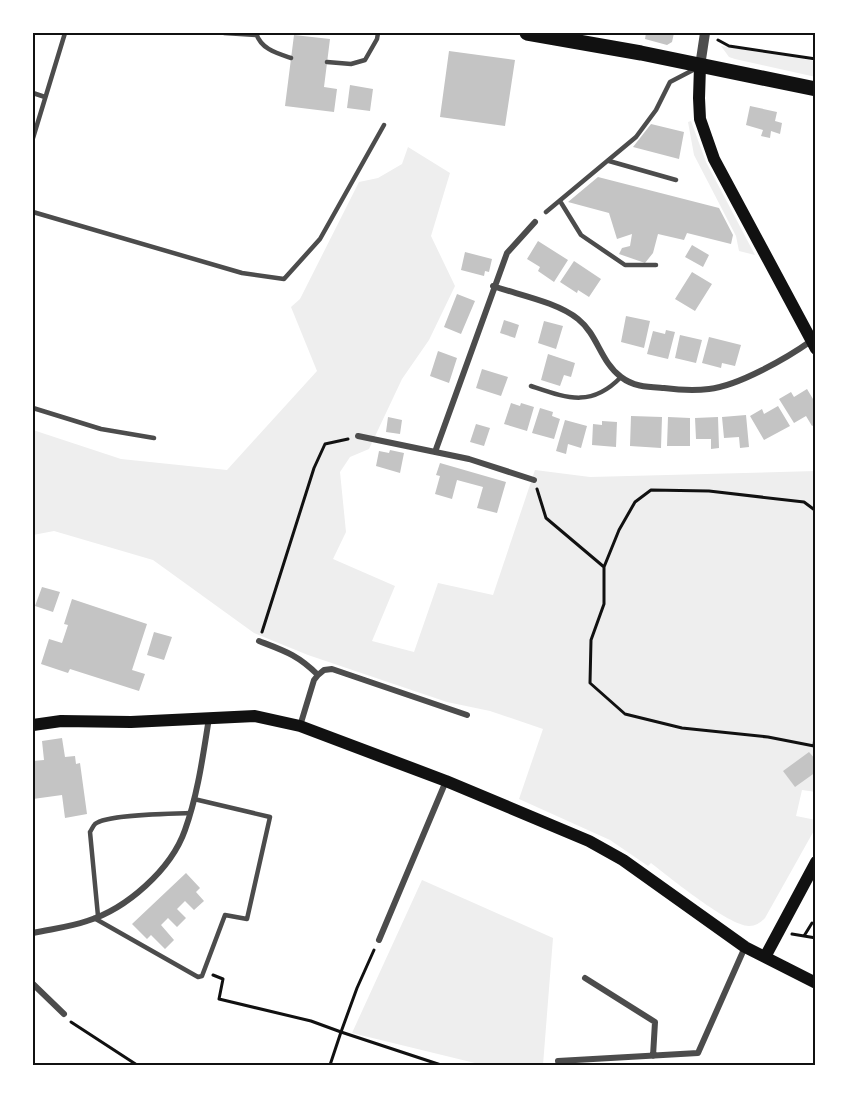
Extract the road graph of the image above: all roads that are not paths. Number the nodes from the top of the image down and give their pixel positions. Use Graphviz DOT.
graph roads {
  1 [pos="65,33"];
  2 [pos="224,33"];
  3 [pos="378,33"];
  4 [pos="527,33"];
  5 [pos="705,33"];
  6 [pos="256,34"];
  7 [pos="291,58"];
  8 [pos="327,62"];
  9 [pos="700,66"];
  10 [pos="816,89"];
  11 [pos="33,93"];
  12 [pos="45,97"];
  13 [pos="384,125"];
  14 [pos="33,138"];
  15 [pos="609,161"];
  16 [pos="676,180"];
  17 [pos="560,201"];
  18 [pos="33,212"];
  19 [pos="546,212"];
  20 [pos="535,222"];
  21 [pos="656,265"];
  22 [pos="494,286"];
  23 [pos="814,345"];
  24 [pos="621,377"];
  25 [pos="531,386"];
  26 [pos="33,408"];
  27 [pos="358,436"];
  28 [pos="154,438"];
  29 [pos="435,452"];
  30 [pos="534,480"];
  31 [pos="259,641"];
  32 [pos="318,675"];
  33 [pos="467,715"];
  34 [pos="209,717"];
  35 [pos="33,725"];
  36 [pos="300,726"];
  37 [pos="446,781"];
  38 [pos="194,799"];
  39 [pos="190,813"];
  40 [pos="816,862"];
  41 [pos="96,917"];
  42 [pos="33,933"];
  43 [pos="379,940"];
  44 [pos="745,947"];
  45 [pos="765,957"];
  46 [pos="585,978"];
  47 [pos="816,983"];
  48 [pos="33,984"];
  49 [pos="64,1014"];
  50 [pos="653,1056"];
  51 [pos="558,1061"];
  1 -- 12 [label="lane"];
  2 -- 6 [label="lane"];
  3 -- 8 [label="lane"];
  4 -- 9 [label="main road"];
  5 -- 9 [label="street"];
  6 -- 7 [label="lane"];
  9 -- 10 [label="main road"];
  9 -- 15 [label="lane"];
  9 -- 23 [label="main road"];
  11 -- 12 [label="lane"];
  12 -- 14 [label="lane"];
  13 -- 18 [label="lane"];
  15 -- 16 [label="lane"];
  15 -- 17 [label="lane"];
  17 -- 19 [label="lane"];
  17 -- 21 [label="lane"];
  20 -- 22 [label="street"];
  22 -- 24 [label="street"];
  22 -- 29 [label="street"];
  23 -- 24 [label="street"];
  24 -- 25 [label="lane"];
  26 -- 28 [label="lane"];
  27 -- 29 [label="street"];
  29 -- 30 [label="street"];
  31 -- 32 [label="street"];
  32 -- 33 [label="street"];
  32 -- 36 [label="street"];
  34 -- 35 [label="main road"];
  34 -- 36 [label="main road"];
  34 -- 38 [label="street"];
  36 -- 37 [label="main road"];
  37 -- 43 [label="street"];
  37 -- 44 [label="main road"];
  38 -- 39 [label="street"];
  38 -- 41 [label="lane"];
  39 -- 41 [label="street"];
  39 -- 41 [label="lane"];
  40 -- 45 [label="main road"];
  41 -- 42 [label="street"];
  44 -- 45 [label="main road"];
  44 -- 50 [label="street"];
  45 -- 47 [label="main road"];
  46 -- 50 [label="street"];
  48 -- 49 [label="street"];
  50 -- 51 [label="street"];
}
